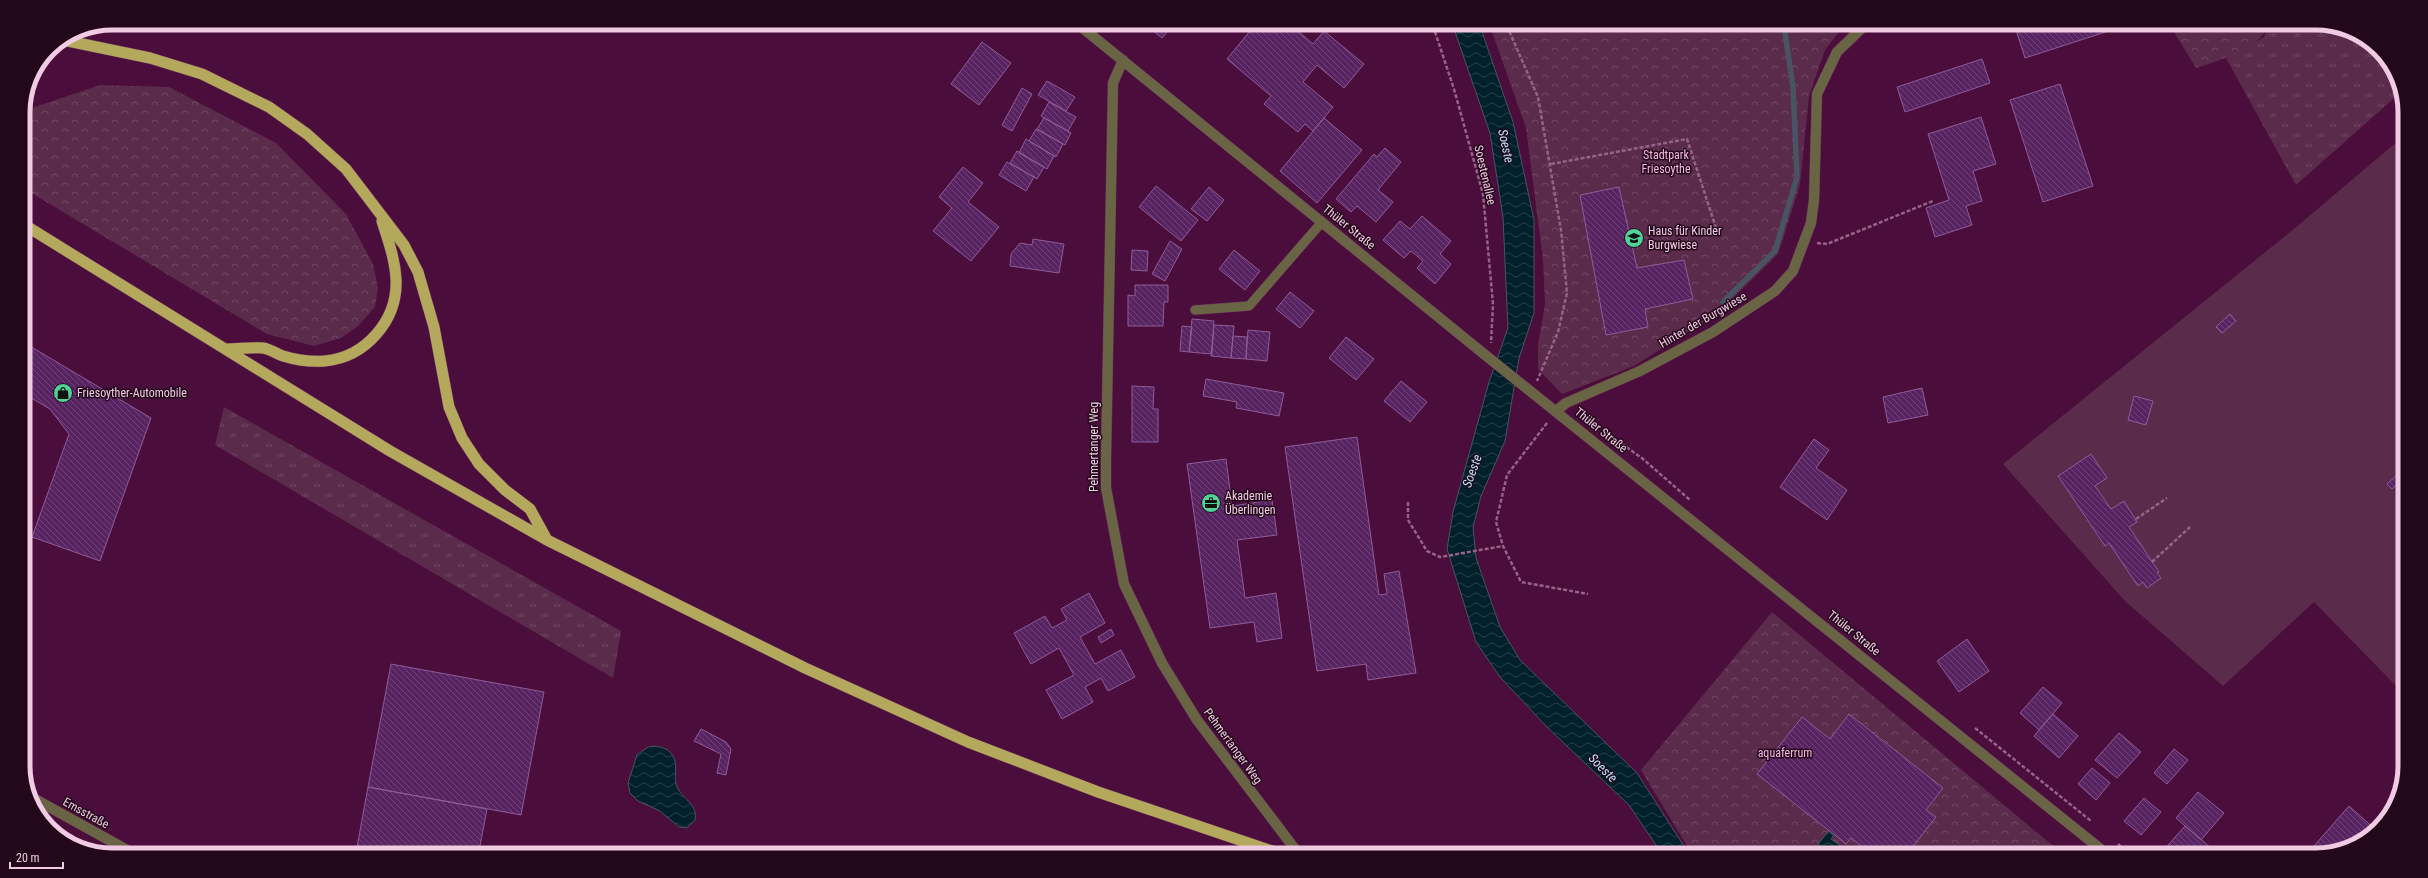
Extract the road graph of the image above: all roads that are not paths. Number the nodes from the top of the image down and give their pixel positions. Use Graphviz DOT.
graph roads {
  1 [pos="1085,30"];
  2 [pos="1860,30"];
  3 [pos="69,42"];
  4 [pos="1123,60"];
  5 [pos="379,210"];
  6 [pos="1322,222"];
  7 [pos="30,228"];
  8 [pos="1195,310"];
  9 [pos="227,349"];
  10 [pos="1556,412"];
  11 [pos="547,540"];
  12 [pos="37,800"];
  13 [pos="123,848"];
  14 [pos="1264,848"];
  15 [pos="1294,848"];
  16 [pos="2099,848"];
  1 -- 4 [label="street, Thüler Straße"];
  2 -- 10 [label="street, Hinter der Burgwiese"];
  3 -- 5 [label="highway"];
  4 -- 6 [label="street, Thüler Straße"];
  4 -- 15 [label="street, Pehmertanger Weg"];
  5 -- 9 [label="highway"];
  5 -- 11 [label="highway"];
  6 -- 8 [label="lane"];
  6 -- 10 [label="street, Thüler Straße"];
  7 -- 9 [label="highway"];
  9 -- 11 [label="highway"];
  10 -- 16 [label="street, Thüler Straße"];
  11 -- 14 [label="highway"];
  12 -- 13 [label="street, Emsstraße"];
}
